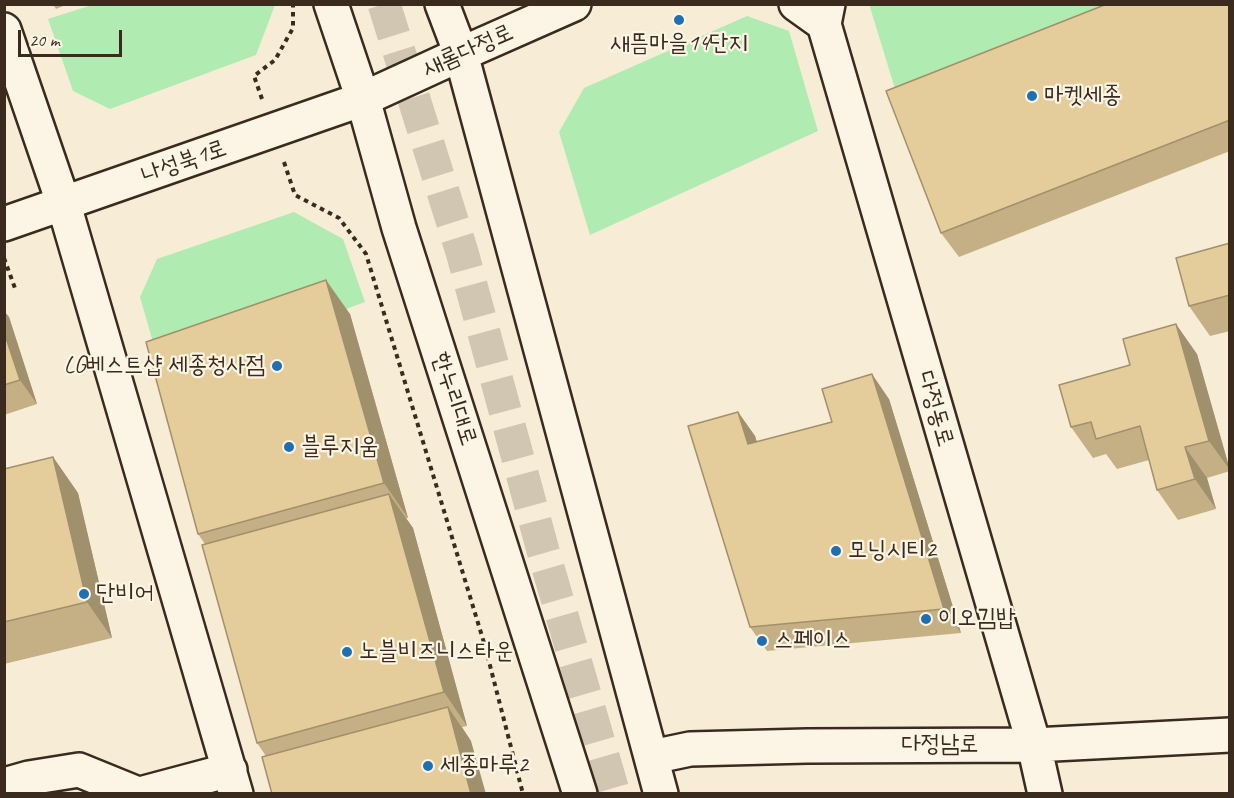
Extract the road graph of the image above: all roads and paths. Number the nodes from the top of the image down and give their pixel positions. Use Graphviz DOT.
graph roads {
  1 [pos="293,4"];
  2 [pos="331,4"];
  3 [pos="442,4"];
  4 [pos="574,4"];
  5 [pos="796,4"];
  6 [pos="826,14"];
  7 [pos="4,30"];
  8 [pos="461,54"];
  9 [pos="254,76"];
  10 [pos="363,99"];
  11 [pos="295,195"];
  12 [pos="64,205"];
  13 [pos="4,224"];
  14 [pos="4,258"];
  15 [pos="16,291"];
  16 [pos="1230,735"];
  17 [pos="1034,745"];
  18 [pos="652,757"];
  19 [pos="233,782"];
  20 [pos="4,785"];
  21 [pos="139,794"];
  22 [pos="523,794"];
  23 [pos="580,794"];
  24 [pos="661,794"];
  25 [pos="1045,794"];
  1 -- 9 [label="path"];
  2 -- 10 [label="street, 한누리대로"];
  3 -- 8 [label="street"];
  4 -- 8 [label="street, 새롬다정로"];
  5 -- 6 [label="street"];
  6 -- 17 [label="street, 다정동로"];
  7 -- 12 [label="street"];
  8 -- 10 [label="street, 새롬다정로"];
  8 -- 18 [label="street"];
  10 -- 12 [label="street, 나성북1로"];
  10 -- 23 [label="street, 한누리대로"];
  11 -- 22 [label="path"];
  12 -- 13 [label="street, 나성북1로"];
  12 -- 19 [label="street"];
  14 -- 15 [label="path"];
  16 -- 17 [label="street, 다정남로"];
  17 -- 18 [label="street, 다정남로"];
  17 -- 25 [label="street, 다정동로"];
  18 -- 24 [label="street"];
  19 -- 21 [label="street"];
  20 -- 21 [label="street"];
}
